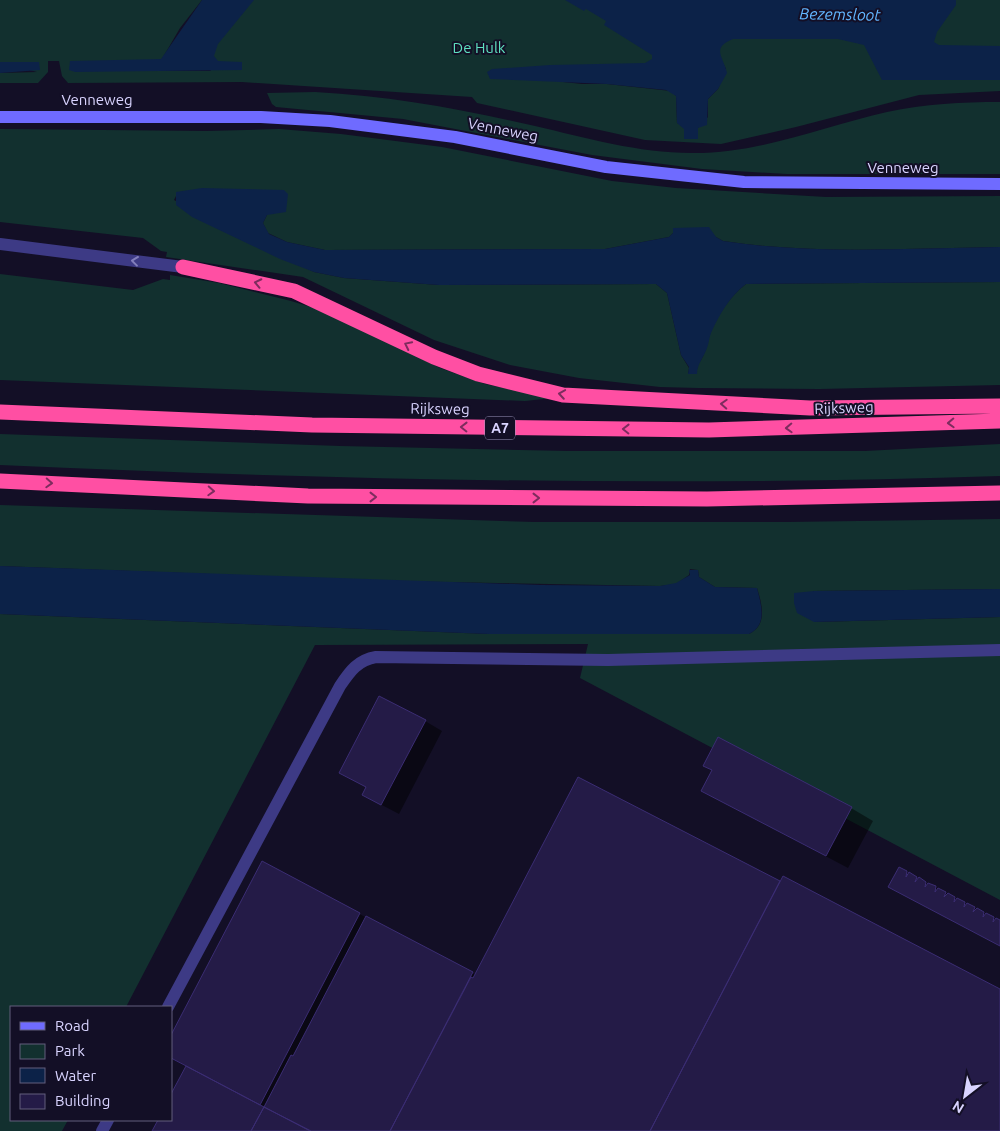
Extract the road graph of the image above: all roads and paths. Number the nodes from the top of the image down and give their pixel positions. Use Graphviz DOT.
graph roads {
  1 [pos="0,117"];
  2 [pos="1000,184"];
  3 [pos="0,244"];
  4 [pos="184,267"];
  5 [pos="1000,406"];
  6 [pos="0,412"];
  7 [pos="1000,421"];
  8 [pos="0,481"];
  9 [pos="1000,493"];
  10 [pos="1000,650"];
  11 [pos="169,1006"];
  1 -- 2 [label="main road, Venneweg"];
  4 -- 3 [label="lane, one-way"];
  5 -- 4 [label="highway, one-way"];
  7 -- 6 [label="highway, Rijksweg / A7, one-way"];
  8 -- 9 [label="highway, one-way"];
  10 -- 11 [label="lane"];
}
